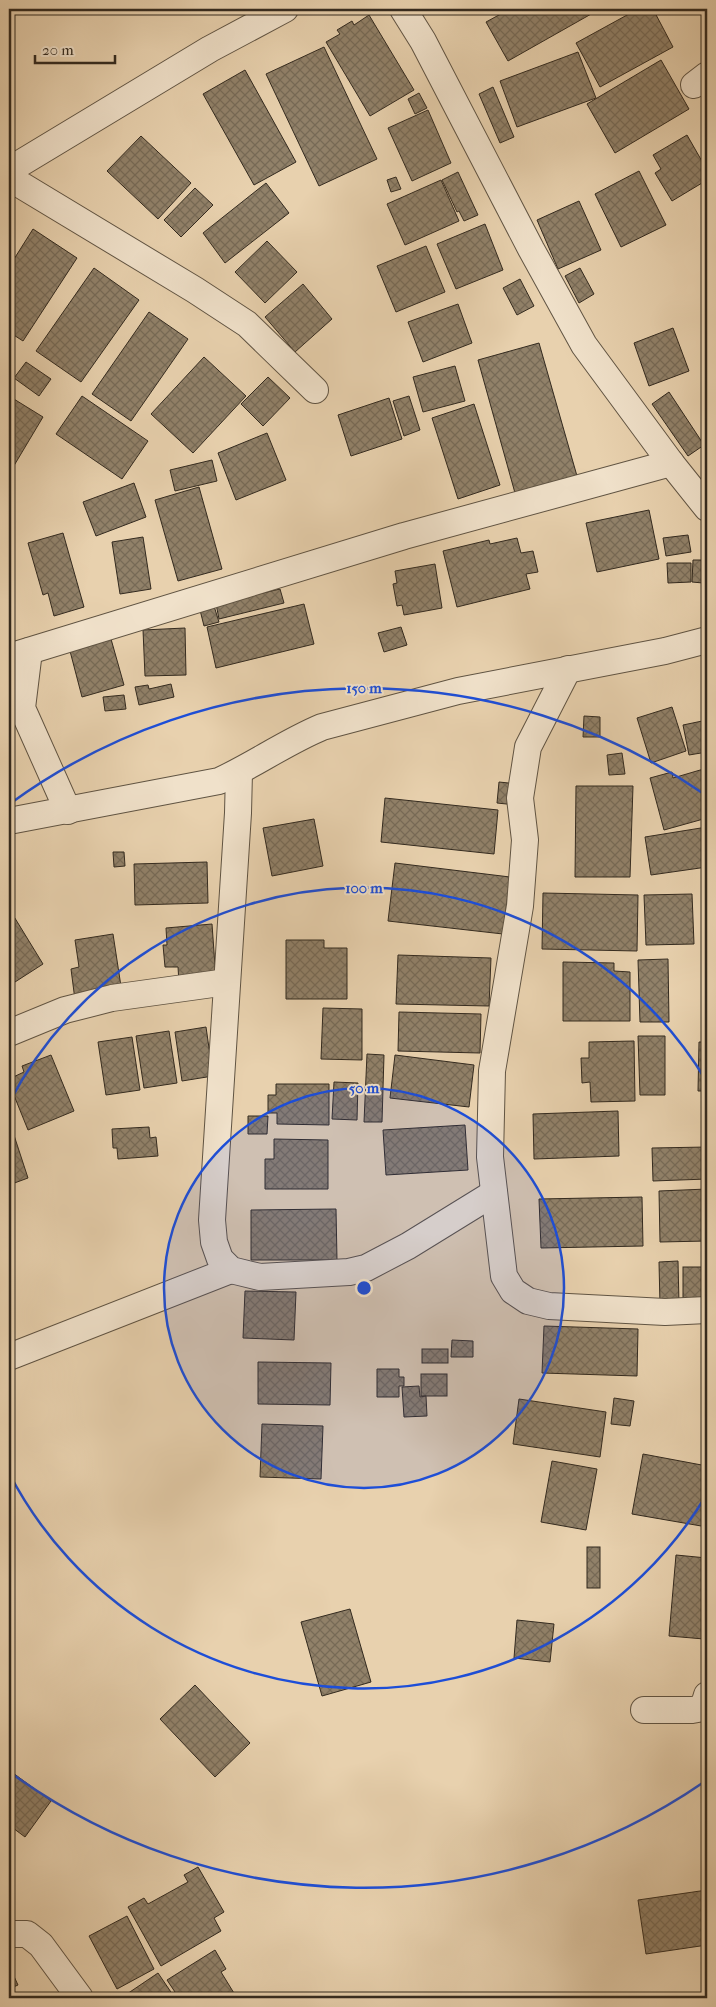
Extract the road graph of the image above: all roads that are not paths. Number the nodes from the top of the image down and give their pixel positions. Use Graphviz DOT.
graph roads {
  1 [pos="285,9"];
  2 [pos="403,9"];
  3 [pos="315,390"];
  4 [pos="671,463"];
  5 [pos="707,508"];
  6 [pos="707,640"];
  7 [pos="19,654"];
  8 [pos="568,669"];
  9 [pos="16,704"];
  10 [pos="238,772"];
  11 [pos="196,786"];
  12 [pos="68,811"];
  13 [pos="238,813"];
  14 [pos="9,820"];
  15 [pos="227,982"];
  16 [pos="9,1033"];
  17 [pos="494,1193"];
  18 [pos="232,1270"];
  19 [pos="707,1310"];
  20 [pos="9,1357"];
  21 [pos="707,1695"];
  22 [pos="644,1710"];
  23 [pos="9,1934"];
  24 [pos="80,1998"];
  1 -- 3 [label="street"];
  2 -- 4 [label="street"];
  4 -- 5 [label="street"];
  4 -- 7 [label="street"];
  6 -- 8 [label="street"];
  7 -- 9 [label="street"];
  8 -- 10 [label="street"];
  8 -- 17 [label="street"];
  9 -- 12 [label="street"];
  10 -- 11 [label="street"];
  10 -- 13 [label="street"];
  11 -- 12 [label="street"];
  11 -- 13 [label="street"];
  12 -- 14 [label="street"];
  13 -- 15 [label="street"];
  15 -- 16 [label="street"];
  15 -- 18 [label="street"];
  17 -- 18 [label="street"];
  17 -- 19 [label="street"];
  18 -- 20 [label="street"];
  21 -- 22 [label="street"];
  23 -- 24 [label="street"];
}
